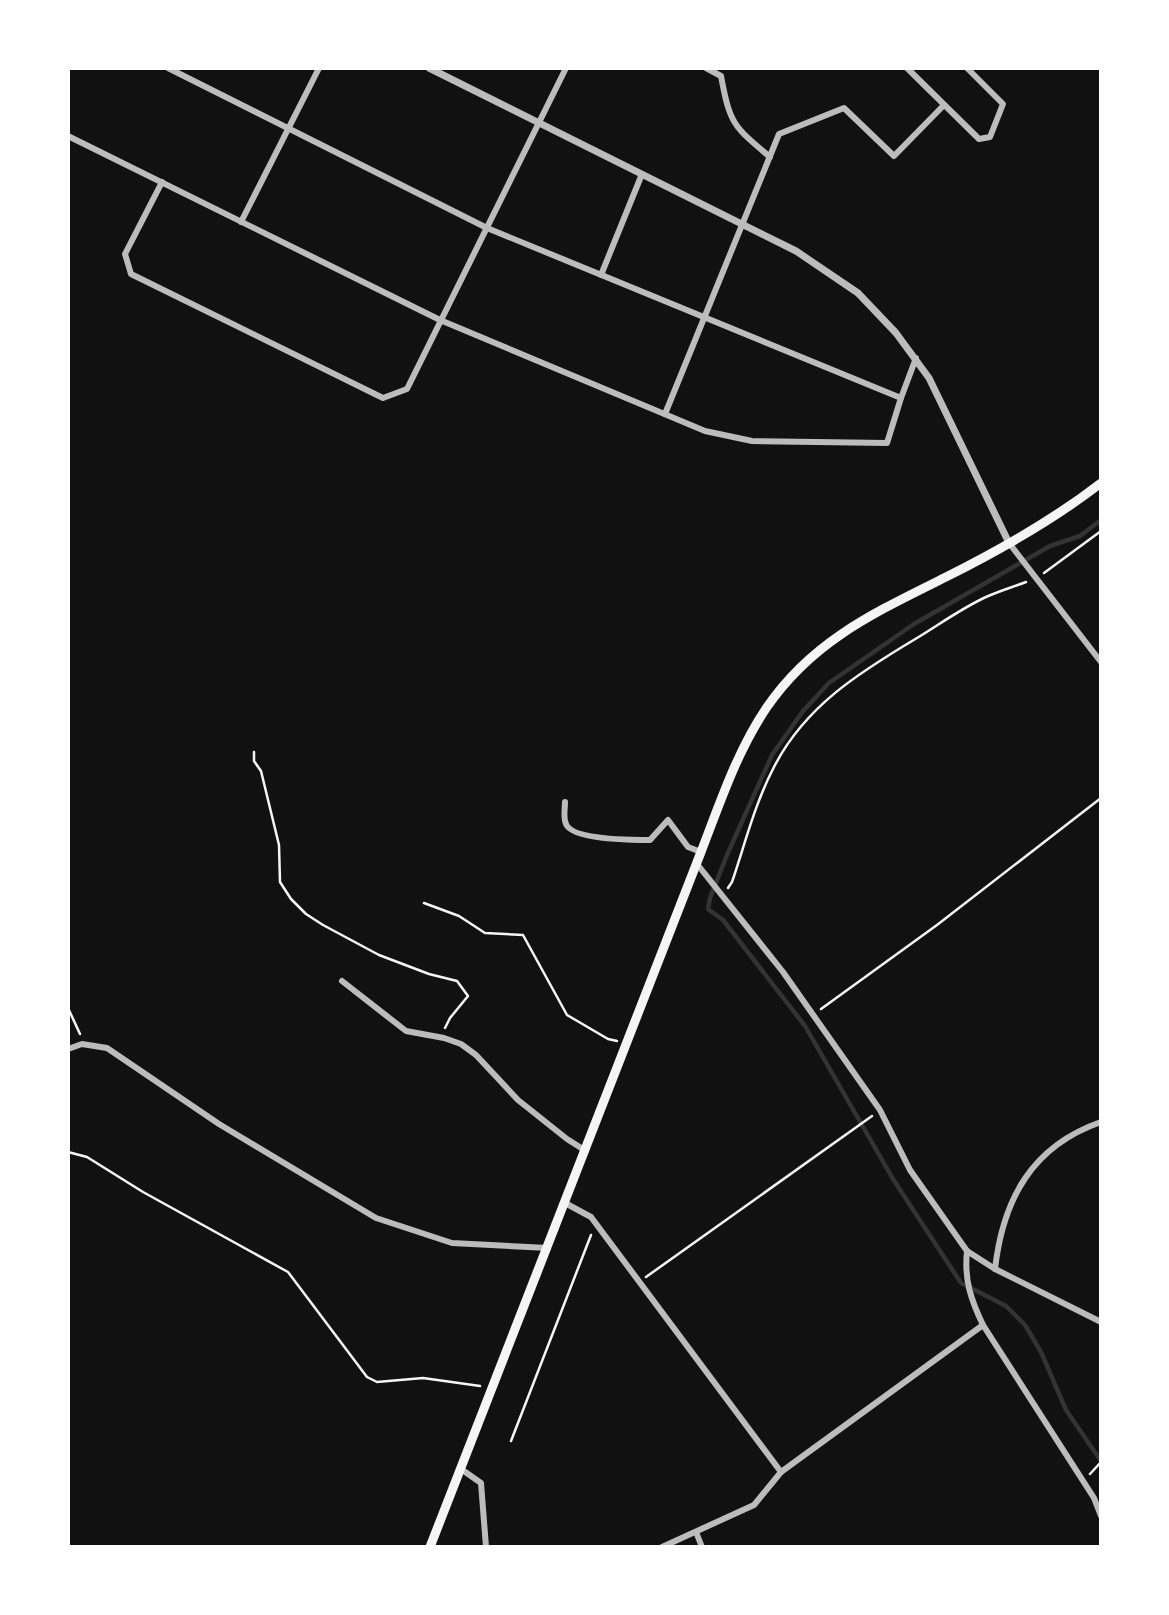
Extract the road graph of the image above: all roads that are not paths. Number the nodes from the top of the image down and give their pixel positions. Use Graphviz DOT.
graph roads {
  1 [pos="167,68"];
  2 [pos="319,68"];
  3 [pos="429,68"];
  4 [pos="566,68"];
  5 [pos="706,68"];
  6 [pos="907,68"];
  7 [pos="967,68"];
  8 [pos="944,105"];
  9 [pos="538,123"];
  10 [pos="289,128"];
  11 [pos="68,136"];
  12 [pos="770,157"];
  13 [pos="642,174"];
  14 [pos="162,182"];
  15 [pos="241,222"];
  16 [pos="741,224"];
  17 [pos="487,228"];
  18 [pos="601,275"];
  19 [pos="702,318"];
  20 [pos="440,320"];
  21 [pos="916,358"];
  22 [pos="901,398"];
  23 [pos="665,414"];
  24 [pos="1101,483"];
  25 [pos="1009,543"];
  26 [pos="1101,662"];
  27 [pos="565,802"];
  28 [pos="701,852"];
  29 [pos="697,864"];
  30 [pos="342,981"];
  31 [pos="68,1049"];
  32 [pos="1101,1122"];
  33 [pos="586,1150"];
  34 [pos="565,1203"];
  35 [pos="548,1248"];
  36 [pos="967,1251"];
  37 [pos="995,1269"];
  38 [pos="1101,1322"];
  39 [pos="983,1325"];
  40 [pos="461,1469"];
  41 [pos="780,1472"];
  42 [pos="1101,1516"];
  43 [pos="696,1532"];
  44 [pos="430,1547"];
  45 [pos="486,1547"];
  46 [pos="662,1547"];
  47 [pos="702,1547"];
  1 -- 10 [label="street"];
  2 -- 10 [label="street"];
  3 -- 9 [label="street"];
  4 -- 9 [label="street"];
  5 -- 12 [label="street"];
  6 -- 8 [label="street"];
  7 -- 8 [label="street"];
  8 -- 12 [label="street"];
  9 -- 13 [label="street"];
  9 -- 17 [label="street"];
  10 -- 15 [label="street"];
  10 -- 17 [label="street"];
  11 -- 14 [label="street"];
  12 -- 16 [label="street"];
  13 -- 16 [label="street"];
  13 -- 18 [label="street"];
  14 -- 15 [label="street"];
  14 -- 20 [label="street"];
  15 -- 20 [label="street"];
  16 -- 19 [label="street"];
  16 -- 21 [label="street"];
  17 -- 18 [label="street"];
  17 -- 20 [label="street"];
  18 -- 19 [label="street"];
  19 -- 22 [label="street"];
  19 -- 23 [label="street"];
  20 -- 23 [label="street"];
  21 -- 22 [label="street"];
  21 -- 25 [label="street"];
  22 -- 23 [label="street"];
  24 -- 25 [label="main road"];
  25 -- 26 [label="street"];
  25 -- 28 [label="main road"];
  27 -- 28 [label="street"];
  28 -- 29 [label="main road"];
  29 -- 33 [label="main road"];
  29 -- 36 [label="street"];
  30 -- 33 [label="street"];
  31 -- 35 [label="street"];
  32 -- 37 [label="street"];
  33 -- 34 [label="main road"];
  34 -- 35 [label="main road"];
  34 -- 41 [label="street"];
  35 -- 40 [label="main road"];
  36 -- 37 [label="street"];
  36 -- 39 [label="street"];
  37 -- 38 [label="street"];
  39 -- 41 [label="street"];
  39 -- 42 [label="street"];
  40 -- 44 [label="main road"];
  40 -- 45 [label="street"];
  41 -- 43 [label="street"];
  43 -- 46 [label="street"];
  43 -- 47 [label="street"];
}
